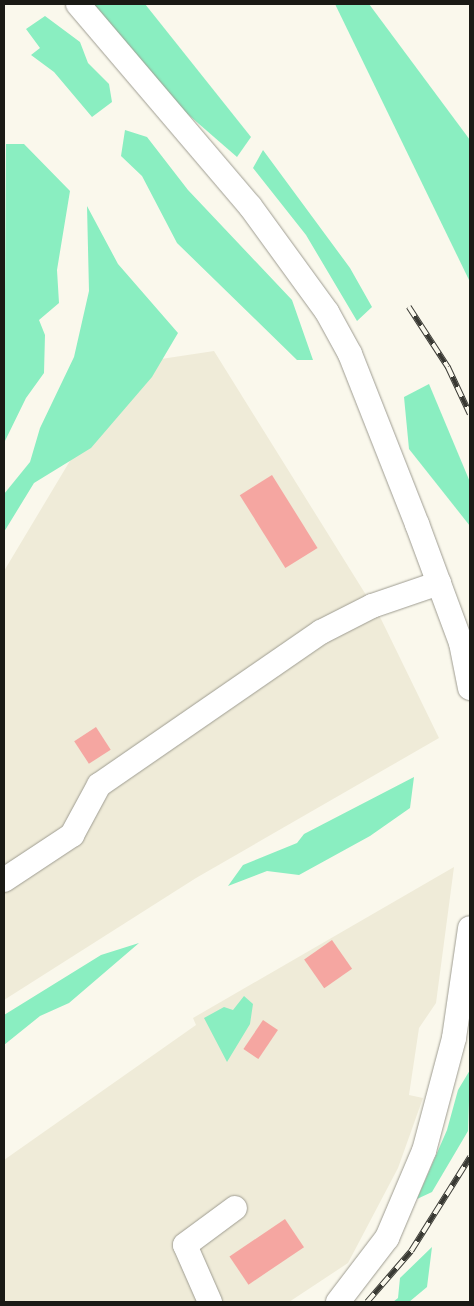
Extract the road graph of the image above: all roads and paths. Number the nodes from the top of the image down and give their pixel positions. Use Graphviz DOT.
graph roads {
  1 [pos="78,4"];
  2 [pos="439,583"];
  3 [pos="470,688"];
  4 [pos="4,880"];
  5 [pos="470,928"];
  6 [pos="235,1208"];
  7 [pos="210,1302"];
  8 [pos="338,1302"];
  1 -- 2 [label="street"];
  2 -- 3 [label="street"];
  2 -- 4 [label="street"];
  5 -- 8 [label="street"];
  6 -- 7 [label="street"];
}
